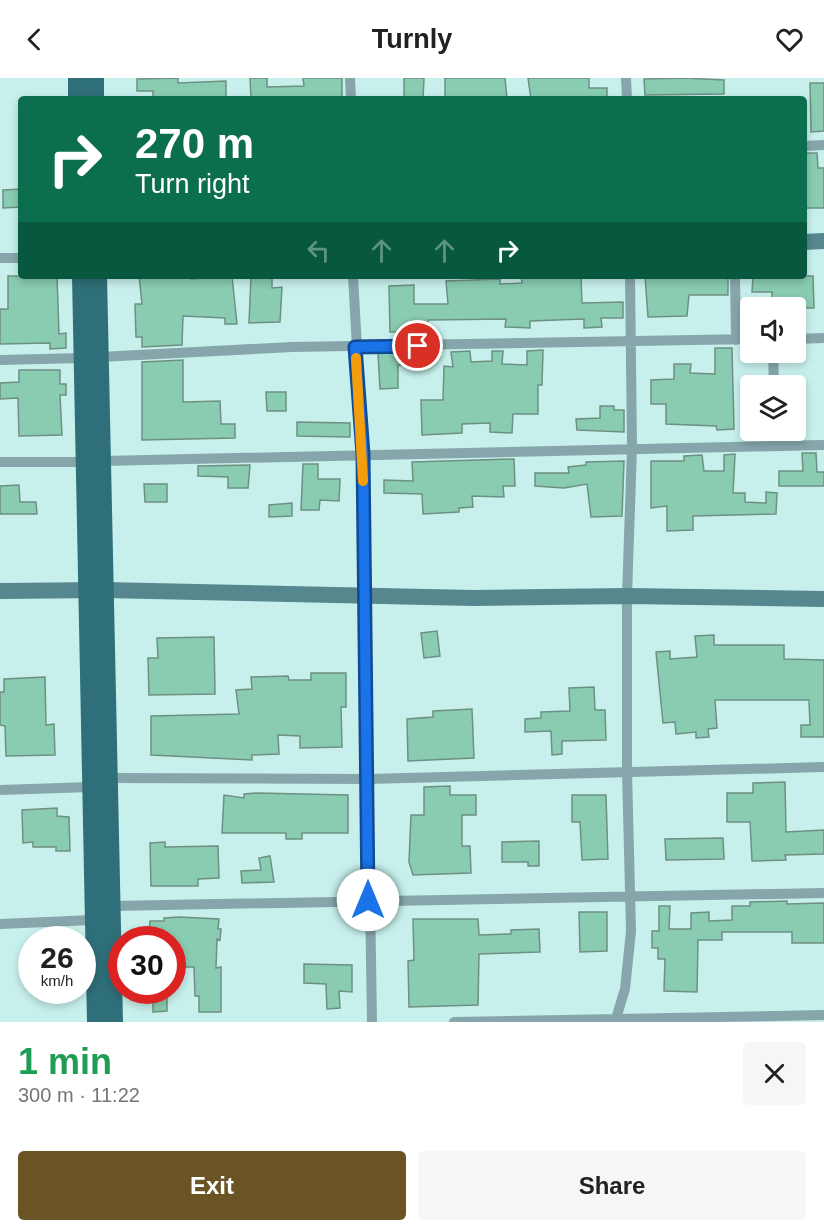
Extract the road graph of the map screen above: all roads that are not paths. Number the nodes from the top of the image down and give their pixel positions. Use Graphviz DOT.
graph roads {
  1 [pos="77,78"];
  2 [pos="95,78"];
  3 [pos="350,78"];
  4 [pos="626,78"];
  5 [pos="77,96"];
  6 [pos="95,96"];
  7 [pos="351,96"];
  8 [pos="627,96"];
  9 [pos="824,145"];
  10 [pos="807,146"];
  11 [pos="824,241"];
  12 [pos="807,242"];
  13 [pos="0,258"];
  14 [pos="18,258"];
  15 [pos="81,279"];
  16 [pos="98,279"];
  17 [pos="353,279"];
  18 [pos="630,279"];
  19 [pos="735,279"];
  20 [pos="824,338"];
  21 [pos="806,339"];
  22 [pos="736,340"];
  23 [pos="740,340"];
  24 [pos="631,341"];
  25 [pos="355,347"];
  26 [pos="92,358"];
  27 [pos="0,360"];
  28 [pos="775,441"];
  29 [pos="824,445"];
  30 [pos="775,446"];
  31 [pos="633,448"];
  32 [pos="363,454"];
  33 [pos="94,461"];
  34 [pos="0,462"];
  35 [pos="96,590"];
  36 [pos="0,591"];
  37 [pos="363,596"];
  38 [pos="627,596"];
  39 [pos="824,599"];
  40 [pos="824,767"];
  41 [pos="627,771"];
  42 [pos="108,778"];
  43 [pos="369,779"];
  44 [pos="91,787"];
  45 [pos="0,790"];
  46 [pos="824,893"];
  47 [pos="631,897"];
  48 [pos="368,900"];
  49 [pos="112,906"];
  50 [pos="93,920"];
  51 [pos="0,924"];
  52 [pos="824,1015"];
  53 [pos="616,1020"];
  54 [pos="96,1022"];
  55 [pos="114,1022"];
  56 [pos="372,1022"];
  57 [pos="454,1022"];
  1 -- 5 [label="main road"];
  2 -- 6 [label="main road"];
  3 -- 7 [label="street"];
  4 -- 8 [label="street"];
  9 -- 10 [label="street"];
  11 -- 12 [label="street"];
  13 -- 14 [label="street"];
  15 -- 26 [label="main road"];
  16 -- 26 [label="main road"];
  17 -- 25 [label="street"];
  18 -- 24 [label="street"];
  19 -- 22 [label="street"];
  20 -- 21 [label="street"];
  22 -- 23 [label="street"];
  22 -- 24 [label="street"];
  24 -- 25 [label="street"];
  24 -- 31 [label="street"];
  25 -- 26 [label="street"];
  25 -- 32 [label="street"];
  26 -- 27 [label="street"];
  26 -- 33 [label="main road"];
  28 -- 30 [label="street"];
  29 -- 30 [label="street"];
  30 -- 31 [label="street"];
  31 -- 32 [label="street"];
  31 -- 38 [label="street"];
  32 -- 33 [label="street"];
  32 -- 37 [label="street"];
  33 -- 34 [label="street"];
  33 -- 35 [label="main road"];
  35 -- 36 [label="street"];
  35 -- 37 [label="street"];
  35 -- 42 [label="main road"];
  35 -- 44 [label="main road"];
  37 -- 38 [label="street"];
  37 -- 43 [label="street"];
  38 -- 39 [label="street"];
  38 -- 41 [label="street"];
  40 -- 41 [label="street"];
  41 -- 43 [label="street"];
  41 -- 47 [label="street"];
  42 -- 43 [label="street"];
  42 -- 49 [label="main road"];
  43 -- 48 [label="street"];
  44 -- 45 [label="street"];
  44 -- 50 [label="main road"];
  46 -- 47 [label="street"];
  47 -- 48 [label="street"];
  47 -- 53 [label="street"];
  48 -- 49 [label="street"];
  48 -- 56 [label="street"];
  49 -- 55 [label="main road"];
  50 -- 51 [label="street"];
  50 -- 54 [label="main road"];
  52 -- 53 [label="street"];
  53 -- 57 [label="street"];
}
